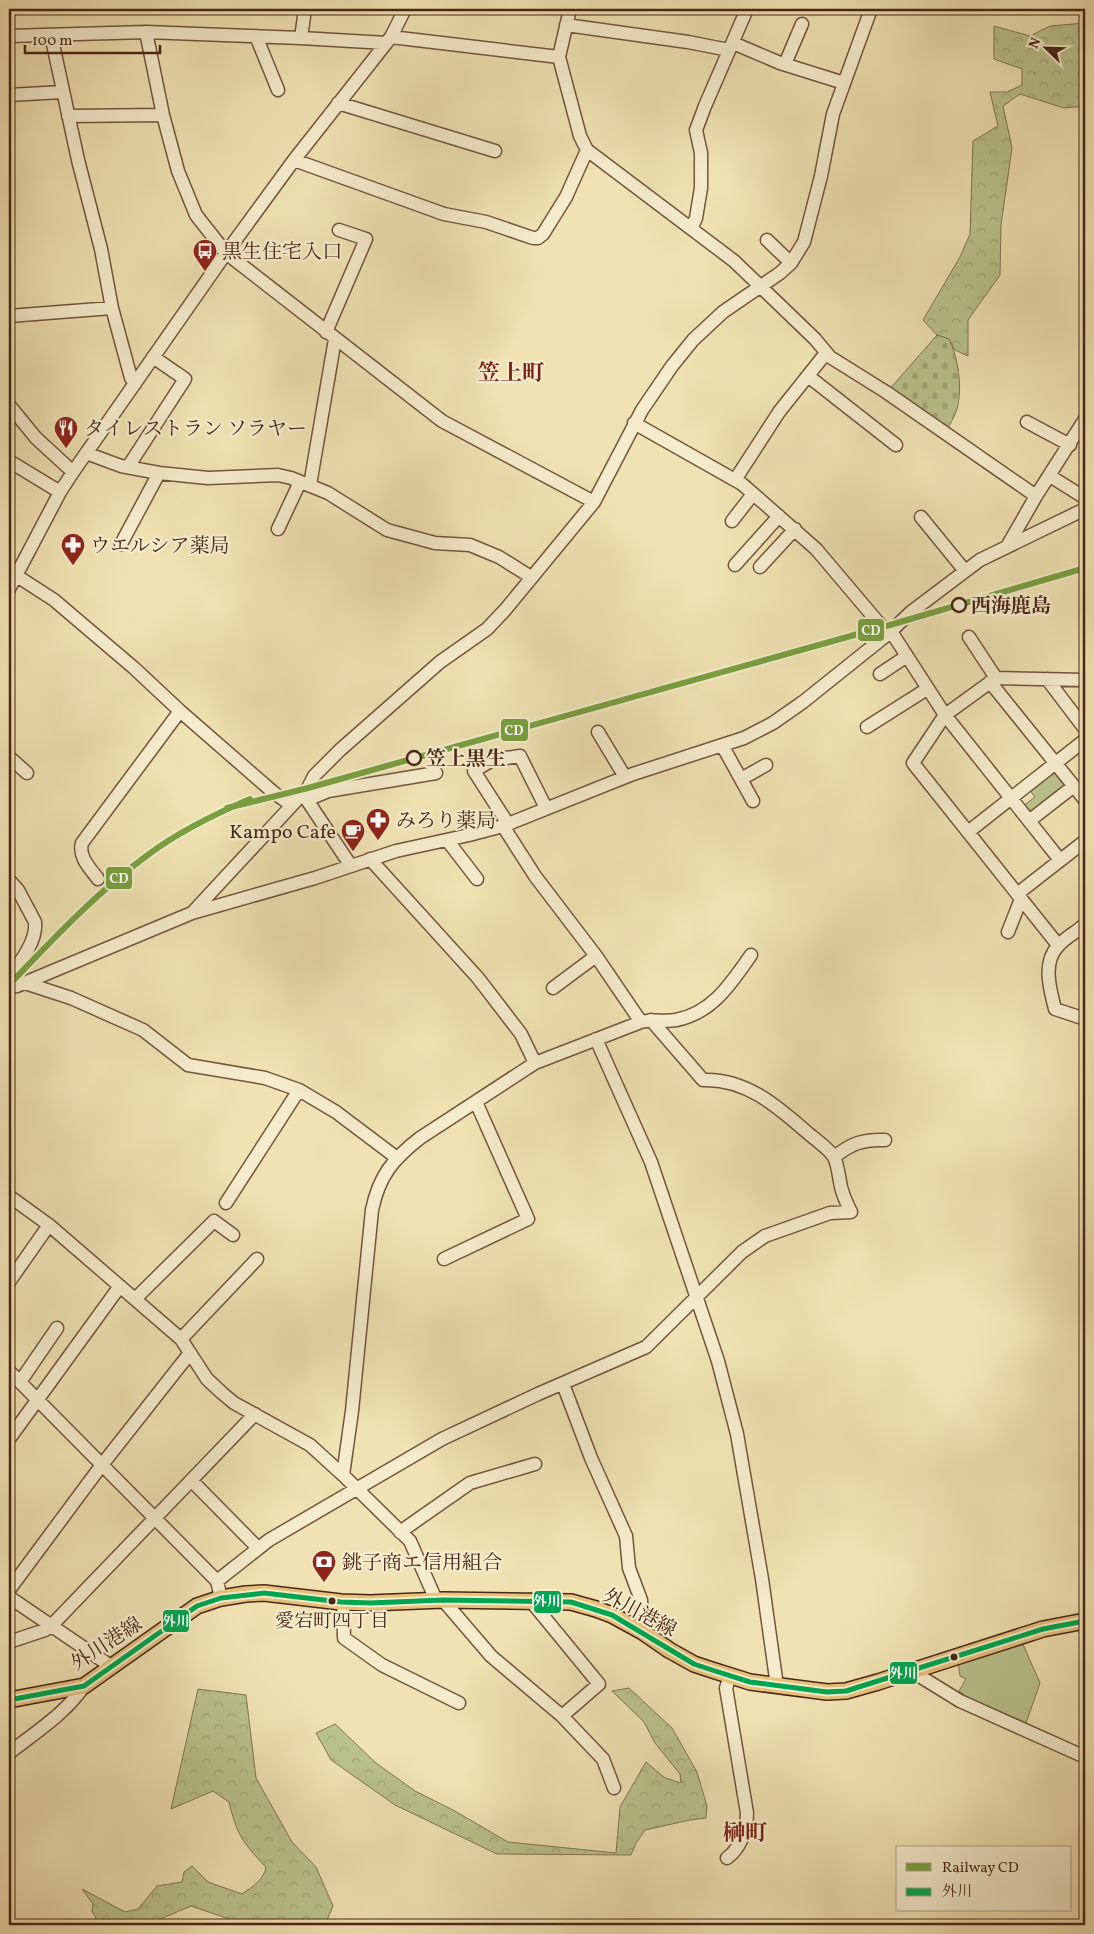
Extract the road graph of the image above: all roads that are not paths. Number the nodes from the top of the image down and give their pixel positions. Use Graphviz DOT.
graph roads {
  1 [pos="305,9"];
  2 [pos="405,9"];
  3 [pos="570,9"];
  4 [pos="747,9"];
  5 [pos="871,9"];
  6 [pos="802,24"];
  7 [pos="566,25"];
  8 [pos="146,32"];
  9 [pos="51,35"];
  10 [pos="9,36"];
  11 [pos="256,36"];
  12 [pos="301,38"];
  13 [pos="388,40"];
  14 [pos="731,46"];
  15 [pos="559,57"];
  16 [pos="785,64"];
  17 [pos="844,83"];
  18 [pos="278,90"];
  19 [pos="62,92"];
  20 [pos="9,95"];
  21 [pos="338,103"];
  22 [pos="163,115"];
  23 [pos="68,116"];
  24 [pos="587,150"];
  25 [pos="495,151"];
  26 [pos="294,160"];
  27 [pos="692,227"];
  28 [pos="339,230"];
  29 [pos="767,240"];
  30 [pos="226,253"];
  31 [pos="791,263"];
  32 [pos="759,286"];
  33 [pos="112,308"];
  34 [pos="9,316"];
  35 [pos="330,336"];
  36 [pos="826,352"];
  37 [pos="153,357"];
  38 [pos="808,376"];
  39 [pos="135,384"];
  40 [pos="9,405"];
  41 [pos="1085,419"];
  42 [pos="1027,422"];
  43 [pos="634,423"];
  44 [pos="896,445"];
  45 [pos="1070,445"];
  46 [pos="86,453"];
  47 [pos="9,461"];
  48 [pos="128,466"];
  49 [pos="72,472"];
  50 [pos="159,473"];
  51 [pos="1050,476"];
  52 [pos="735,480"];
  53 [pos="305,483"];
  54 [pos="60,492"];
  55 [pos="753,494"];
  56 [pos="1036,496"];
  57 [pos="1085,498"];
  58 [pos="594,502"];
  59 [pos="1085,509"];
  60 [pos="779,516"];
  61 [pos="921,517"];
  62 [pos="732,521"];
  63 [pos="795,529"];
  64 [pos="278,530"];
  65 [pos="121,544"];
  66 [pos="1008,545"];
  67 [pos="735,565"];
  68 [pos="760,567"];
  69 [pos="965,571"];
  70 [pos="17,576"];
  71 [pos="532,577"];
  72 [pos="9,589"];
  73 [pos="888,634"];
  74 [pos="969,637"];
  75 [pos="907,656"];
  76 [pos="880,674"];
  77 [pos="993,680"];
  78 [pos="1048,680"];
  79 [pos="1085,680"];
  80 [pos="927,689"];
  81 [pos="180,711"];
  82 [pos="945,715"];
  83 [pos="867,727"];
  84 [pos="1085,729"];
  85 [pos="598,732"];
  86 [pos="1085,740"];
  87 [pos="722,745"];
  88 [pos="9,757"];
  89 [pos="1056,764"];
  90 [pos="766,765"];
  91 [pos="27,773"];
  92 [pos="436,773"];
  93 [pos="625,777"];
  94 [pos="741,779"];
  95 [pos="1074,786"];
  96 [pos="304,797"];
  97 [pos="1011,799"];
  98 [pos="753,800"];
  99 [pos="1085,800"];
  100 [pos="292,805"];
  101 [pos="546,808"];
  102 [pos="1029,822"];
  103 [pos="506,825"];
  104 [pos="968,832"];
  105 [pos="448,840"];
  106 [pos="1085,841"];
  107 [pos="370,859"];
  108 [pos="1060,860"];
  109 [pos="352,866"];
  110 [pos="98,879"];
  111 [pos="476,879"];
  112 [pos="9,880"];
  113 [pos="1019,896"];
  114 [pos="192,913"];
  115 [pos="1085,924"];
  116 [pos="1008,932"];
  117 [pos="1058,945"];
  118 [pos="751,955"];
  119 [pos="596,956"];
  120 [pos="9,977"];
  121 [pos="25,983"];
  122 [pos="9,987"];
  123 [pos="553,988"];
  124 [pos="1085,1019"];
  125 [pos="646,1021"];
  126 [pos="596,1039"];
  127 [pos="535,1063"];
  128 [pos="299,1090"];
  129 [pos="476,1102"];
  130 [pos="885,1140"];
  131 [pos="834,1157"];
  132 [pos="397,1158"];
  133 [pos="9,1196"];
  134 [pos="226,1203"];
  135 [pos="49,1225"];
  136 [pos="233,1235"];
  137 [pos="444,1259"];
  138 [pos="257,1260"];
  139 [pos="9,1282"];
  140 [pos="120,1286"];
  141 [pos="135,1299"];
  142 [pos="696,1299"];
  143 [pos="58,1328"];
  144 [pos="181,1339"];
  145 [pos="190,1353"];
  146 [pos="9,1371"];
  147 [pos="20,1382"];
  148 [pos="563,1384"];
  149 [pos="37,1399"];
  150 [pos="255,1414"];
  151 [pos="9,1439"];
  152 [pos="535,1464"];
  153 [pos="101,1466"];
  154 [pos="343,1475"];
  155 [pos="191,1480"];
  156 [pos="356,1488"];
  157 [pos="154,1518"];
  158 [pos="400,1532"];
  159 [pos="258,1548"];
  160 [pos="218,1581"];
  161 [pos="9,1590"];
  162 [pos="9,1598"];
  163 [pos="220,1598"];
  164 [pos="440,1600"];
  165 [pos="530,1600"];
  166 [pos="343,1602"];
  167 [pos="1085,1620"];
  168 [pos="51,1626"];
  169 [pos="643,1632"];
  170 [pos="9,1642"];
  171 [pos="112,1667"];
  172 [pos="913,1672"];
  173 [pos="730,1676"];
  174 [pos="84,1686"];
  175 [pos="777,1686"];
  176 [pos="9,1700"];
  177 [pos="459,1703"];
  178 [pos="562,1716"];
  179 [pos="9,1753"];
  180 [pos="1085,1757"];
  181 [pos="614,1788"];
  182 [pos="727,1858"];
  1 -- 12 [label="street"];
  2 -- 13 [label="street"];
  3 -- 7 [label="street"];
  4 -- 14 [label="street"];
  5 -- 17 [label="street"];
  6 -- 16 [label="street"];
  7 -- 14 [label="street"];
  7 -- 15 [label="street"];
  8 -- 9 [label="street"];
  8 -- 11 [label="street"];
  8 -- 22 [label="street"];
  9 -- 10 [label="street"];
  9 -- 19 [label="street"];
  11 -- 12 [label="street"];
  11 -- 18 [label="street"];
  12 -- 13 [label="street"];
  13 -- 15 [label="street"];
  13 -- 21 [label="street"];
  14 -- 16 [label="street"];
  14 -- 27 [label="street"];
  15 -- 24 [label="street"];
  16 -- 17 [label="street"];
  17 -- 31 [label="street"];
  19 -- 20 [label="street"];
  19 -- 23 [label="street"];
  21 -- 25 [label="street"];
  21 -- 26 [label="street"];
  22 -- 23 [label="street"];
  22 -- 30 [label="street"];
  23 -- 33 [label="street"];
  24 -- 26 [label="street"];
  24 -- 27 [label="street"];
  26 -- 30 [label="street"];
  27 -- 32 [label="street"];
  28 -- 35 [label="street"];
  29 -- 31 [label="street"];
  30 -- 35 [label="street"];
  30 -- 37 [label="street"];
  31 -- 32 [label="street"];
  32 -- 36 [label="street"];
  32 -- 43 [label="street"];
  33 -- 34 [label="street"];
  33 -- 39 [label="street"];
  35 -- 53 [label="street"];
  35 -- 58 [label="street"];
  36 -- 38 [label="street"];
  36 -- 56 [label="street"];
  37 -- 39 [label="street"];
  37 -- 48 [label="street"];
  38 -- 44 [label="street"];
  38 -- 52 [label="street"];
  39 -- 46 [label="street"];
  40 -- 49 [label="street"];
  41 -- 45 [label="street"];
  42 -- 45 [label="street"];
  43 -- 52 [label="street"];
  43 -- 58 [label="street"];
  45 -- 51 [label="street"];
  46 -- 48 [label="street"];
  46 -- 49 [label="street"];
  47 -- 54 [label="street"];
  48 -- 50 [label="street"];
  49 -- 54 [label="street"];
  50 -- 53 [label="street"];
  50 -- 65 [label="street"];
  51 -- 56 [label="street"];
  51 -- 57 [label="street"];
  52 -- 55 [label="street"];
  53 -- 64 [label="street"];
  53 -- 71 [label="street"];
  54 -- 70 [label="street"];
  55 -- 60 [label="street"];
  55 -- 62 [label="street"];
  56 -- 66 [label="street"];
  58 -- 71 [label="street"];
  59 -- 66 [label="street"];
  60 -- 63 [label="street"];
  60 -- 67 [label="street"];
  61 -- 69 [label="street"];
  63 -- 68 [label="street"];
  63 -- 73 [label="street"];
  66 -- 69 [label="street"];
  69 -- 73 [label="street"];
  70 -- 72 [label="street"];
  70 -- 81 [label="street"];
  71 -- 96 [label="street"];
  73 -- 75 [label="street"];
  73 -- 87 [label="street"];
  74 -- 77 [label="street"];
  75 -- 76 [label="street"];
  75 -- 80 [label="street"];
  77 -- 78 [label="street"];
  77 -- 82 [label="street"];
  77 -- 89 [label="street"];
  78 -- 79 [label="street"];
  78 -- 84 [label="street"];
  80 -- 82 [label="street"];
  80 -- 83 [label="street"];
  81 -- 100 [label="street"];
  81 -- 110 [label="street"];
  82 -- 97 [label="street"];
  82 -- 104 [label="street"];
  85 -- 93 [label="street"];
  86 -- 89 [label="street"];
  87 -- 93 [label="street"];
  87 -- 94 [label="street"];
  88 -- 91 [label="street"];
  89 -- 95 [label="street"];
  89 -- 97 [label="street"];
  90 -- 94 [label="street"];
  92 -- 96 [label="street"];
  93 -- 101 [label="street"];
  94 -- 98 [label="street"];
  95 -- 99 [label="street"];
  95 -- 102 [label="street"];
  96 -- 100 [label="street"];
  96 -- 109 [label="street"];
  97 -- 102 [label="street"];
  97 -- 104 [label="street"];
  100 -- 114 [label="street"];
  101 -- 103 [label="street"];
  101 -- 103 [label="street"];
  102 -- 108 [label="street"];
  103 -- 105 [label="street"];
  103 -- 119 [label="street"];
  104 -- 113 [label="street"];
  105 -- 107 [label="street"];
  105 -- 111 [label="street"];
  106 -- 108 [label="street"];
  107 -- 109 [label="street"];
  107 -- 127 [label="street"];
  108 -- 113 [label="street"];
  109 -- 114 [label="street"];
  112 -- 120 [label="street"];
  113 -- 116 [label="street"];
  113 -- 117 [label="street"];
  114 -- 121 [label="street"];
  115 -- 117 [label="street"];
  117 -- 124 [label="street"];
  118 -- 125 [label="street"];
  119 -- 123 [label="street"];
  119 -- 125 [label="street"];
  121 -- 122 [label="street"];
  121 -- 128 [label="street"];
  125 -- 126 [label="street"];
  125 -- 131 [label="street"];
  126 -- 127 [label="street"];
  126 -- 142 [label="street"];
  127 -- 129 [label="street"];
  128 -- 132 [label="street"];
  128 -- 134 [label="street"];
  129 -- 132 [label="street"];
  129 -- 137 [label="street"];
  130 -- 131 [label="street"];
  131 -- 142 [label="street"];
  132 -- 154 [label="street"];
  133 -- 135 [label="street"];
  135 -- 139 [label="street"];
  135 -- 140 [label="street"];
  136 -- 141 [label="street"];
  138 -- 144 [label="street"];
  140 -- 141 [label="street"];
  140 -- 149 [label="street"];
  141 -- 144 [label="street"];
  142 -- 148 [label="street"];
  142 -- 175 [label="street"];
  143 -- 147 [label="street"];
  144 -- 145 [label="street"];
  145 -- 150 [label="street"];
  145 -- 153 [label="street"];
  146 -- 147 [label="street"];
  147 -- 149 [label="street"];
  148 -- 156 [label="street"];
  148 -- 169 [label="street"];
  149 -- 151 [label="street"];
  149 -- 153 [label="street"];
  150 -- 154 [label="street"];
  150 -- 155 [label="street"];
  152 -- 158 [label="street"];
  153 -- 157 [label="street"];
  153 -- 161 [label="street"];
  154 -- 156 [label="street"];
  155 -- 157 [label="street"];
  155 -- 159 [label="street"];
  156 -- 158 [label="street"];
  156 -- 159 [label="street"];
  157 -- 160 [label="street"];
  157 -- 168 [label="street"];
  158 -- 164 [label="street"];
  159 -- 160 [label="street"];
  160 -- 163 [label="street"];
  162 -- 168 [label="street"];
  163 -- 166 [label="main road, 外川港線"];
  163 -- 171 [label="main road, 外川港線"];
  164 -- 165 [label="main road, 外川港線"];
  164 -- 166 [label="main road, 外川港線"];
  164 -- 178 [label="street"];
  165 -- 169 [label="main road, 外川港線"];
  165 -- 178 [label="street"];
  166 -- 177 [label="street"];
  167 -- 172 [label="main road, 外川港線"];
  168 -- 170 [label="street"];
  168 -- 171 [label="street"];
  169 -- 173 [label="main road, 外川港線"];
  171 -- 174 [label="main road, 外川港線"];
  172 -- 175 [label="main road, 外川港線"];
  172 -- 180 [label="street"];
  173 -- 175 [label="main road, 外川港線"];
  173 -- 182 [label="street"];
  174 -- 176 [label="main road, 外川港線"];
  174 -- 179 [label="street"];
  178 -- 181 [label="street"];
}
